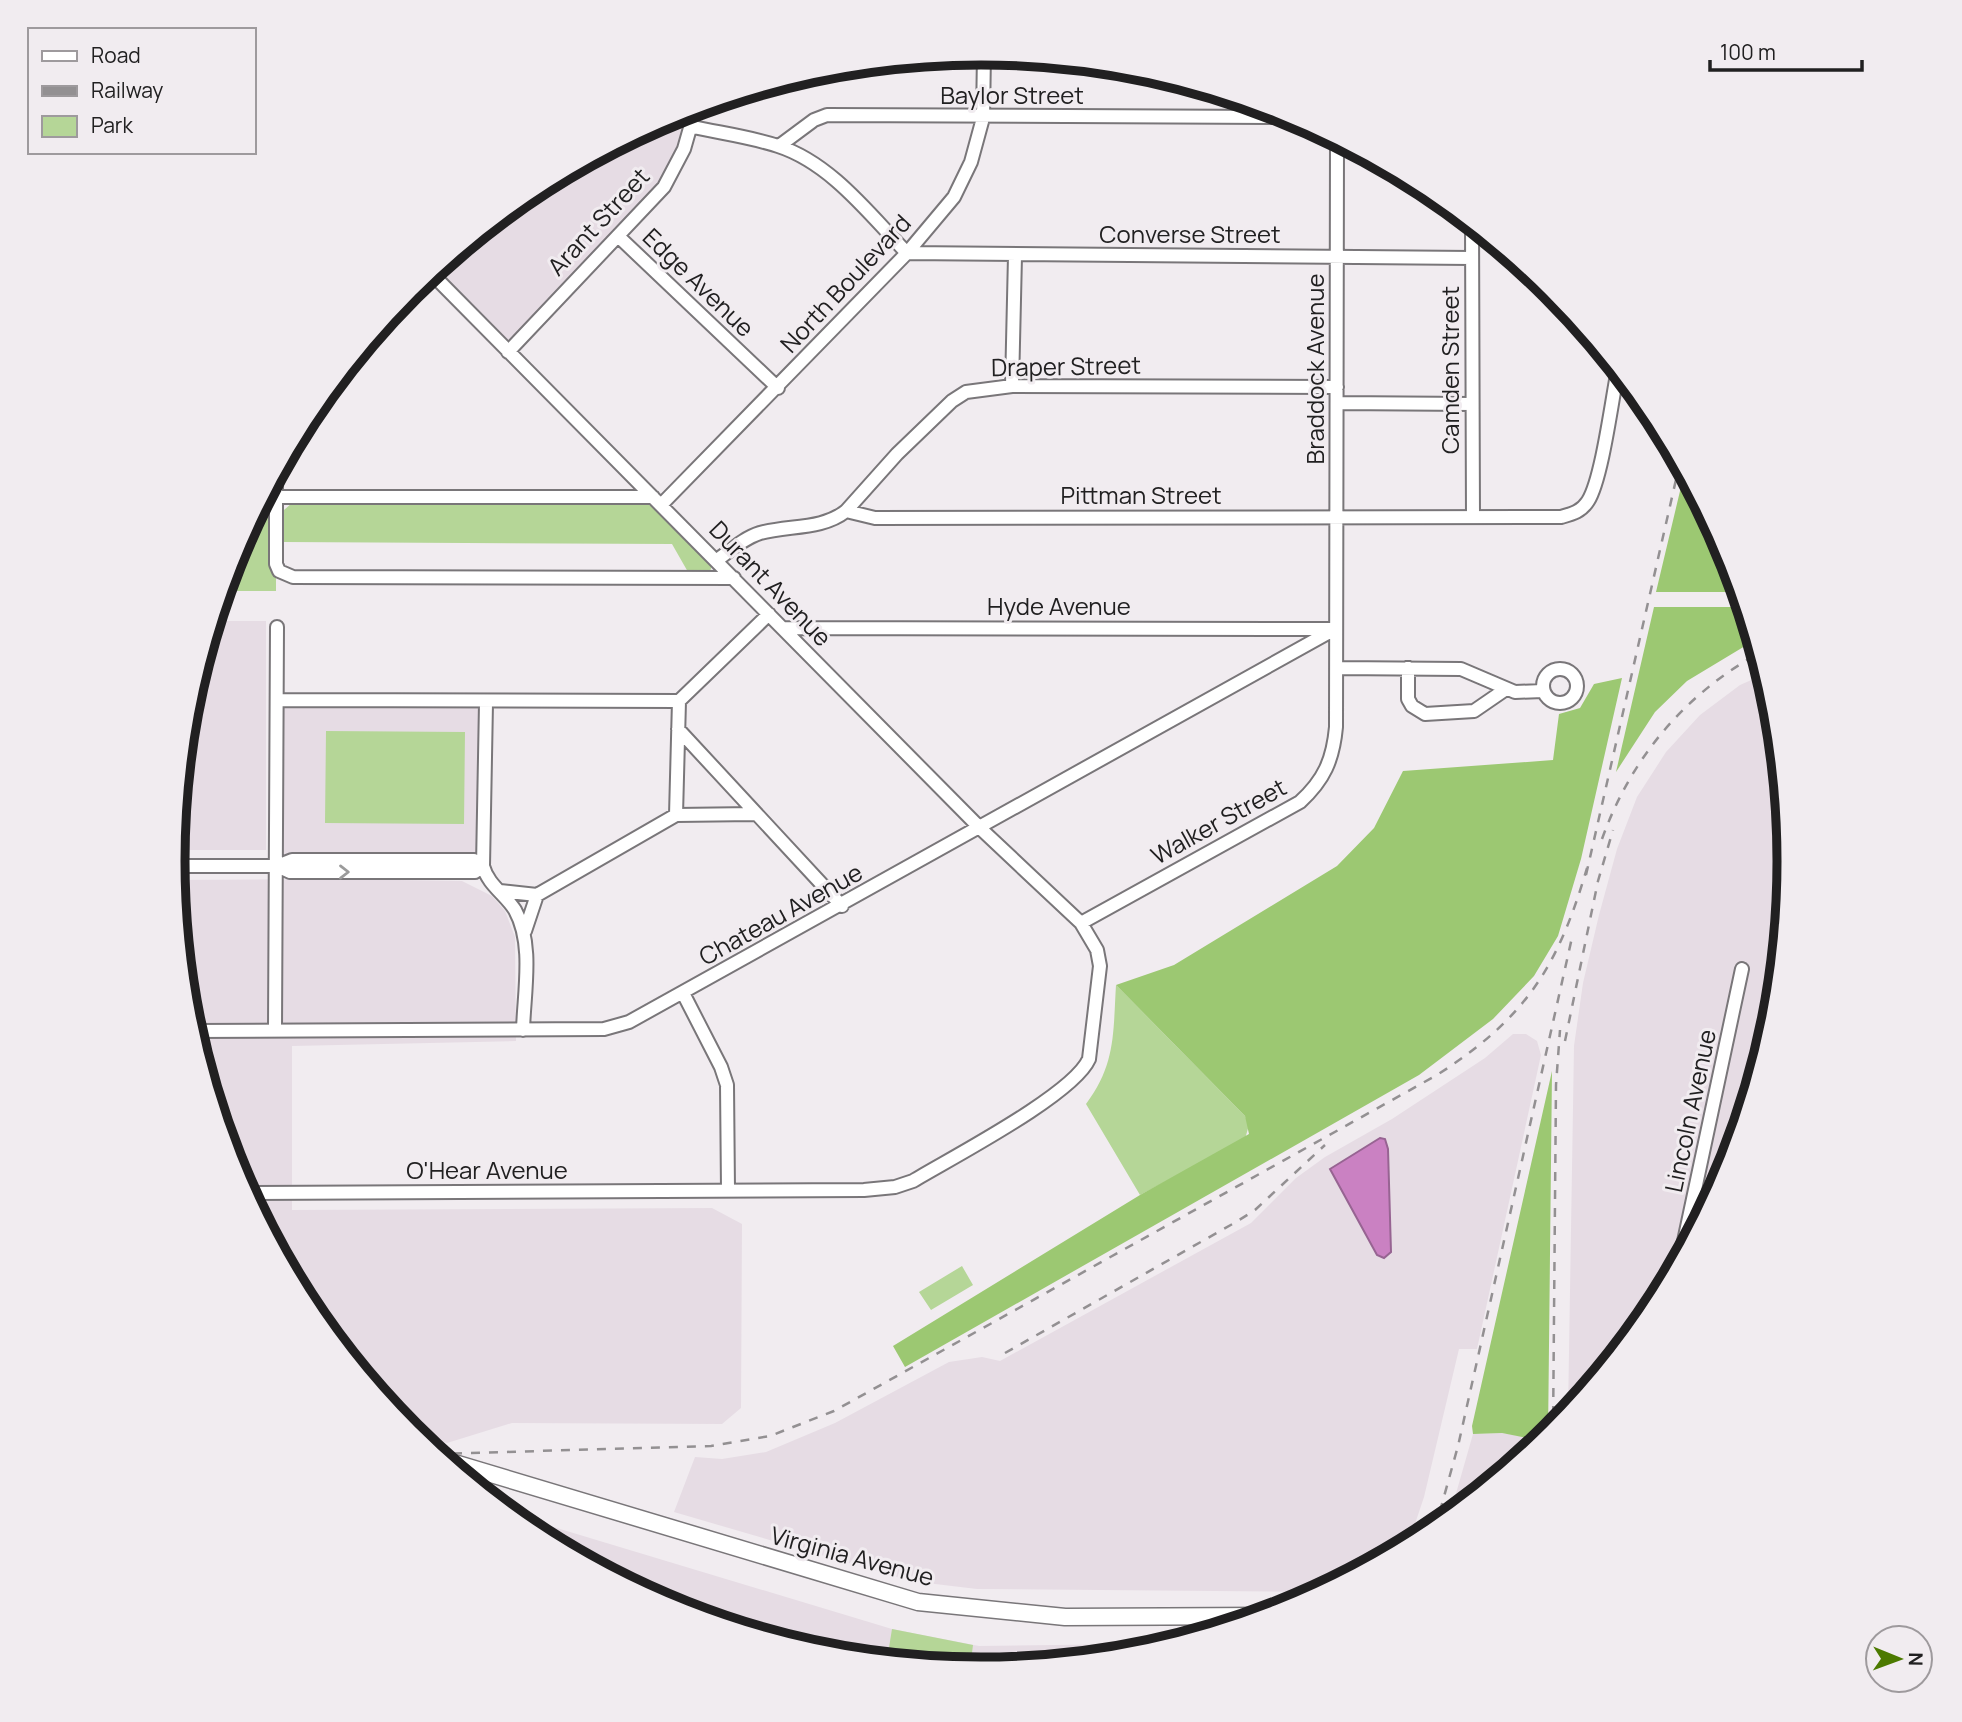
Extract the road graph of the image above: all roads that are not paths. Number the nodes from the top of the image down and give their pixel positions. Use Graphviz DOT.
graph roads {
  1 [pos="984,65"];
  2 [pos="1264,117"];
  3 [pos="694,118"];
  4 [pos="983,118"];
  5 [pos="692,127"];
  6 [pos="779,146"];
  7 [pos="1337,149"];
  8 [pos="1472,234"];
  9 [pos="620,237"];
  10 [pos="907,253"];
  11 [pos="1015,256"];
  12 [pos="1337,256"];
  13 [pos="1472,258"];
  14 [pos="437,280"];
  15 [pos="508,352"];
  16 [pos="1616,380"];
  17 [pos="1012,386"];
  18 [pos="1337,387"];
  19 [pos="778,388"];
  20 [pos="1337,403"];
  21 [pos="1472,404"];
  22 [pos="273,497"];
  23 [pos="657,501"];
  24 [pos="270,502"];
  25 [pos="846,511"];
  26 [pos="1336,517"];
  27 [pos="1473,517"];
  28 [pos="717,560"];
  29 [pos="734,578"];
  30 [pos="1336,599"];
  31 [pos="769,614"];
  32 [pos="277,627"];
  33 [pos="783,628"];
  34 [pos="1335,629"];
  35 [pos="1336,668"];
  36 [pos="1408,668"];
  37 [pos="1506,690"];
  38 [pos="1543,691"];
  39 [pos="278,700"];
  40 [pos="679,701"];
  41 [pos="486,703"];
  42 [pos="678,729"];
  43 [pos="754,814"];
  44 [pos="676,815"];
  45 [pos="981,829"];
  46 [pos="185,866"];
  47 [pos="277,866"];
  48 [pos="483,866"];
  49 [pos="500,891"];
  50 [pos="537,895"];
  51 [pos="842,906"];
  52 [pos="1082,923"];
  53 [pos="525,932"];
  54 [pos="1742,970"];
  55 [pos="683,993"];
  56 [pos="275,1030"];
  57 [pos="523,1030"];
  58 [pos="203,1031"];
  59 [pos="727,1190"];
  60 [pos="258,1193"];
  61 [pos="1687,1229"];
  62 [pos="463,1465"];
  63 [pos="1233,1616"];
  1 -- 4 [label="street, North Boulevard"];
  2 -- 4 [label="street, Baylor Street"];
  3 -- 5 [label="street, Arant Street"];
  4 -- 6 [label="street, Baylor Street"];
  4 -- 10 [label="street, North Boulevard"];
  5 -- 6 [label="street"];
  5 -- 9 [label="street, Arant Street"];
  6 -- 10 [label="street"];
  7 -- 12 [label="street, Braddock Avenue"];
  8 -- 13 [label="street, Camden Street"];
  9 -- 15 [label="street, Arant Street"];
  9 -- 19 [label="street, Edge Avenue"];
  10 -- 11 [label="street, Converse Street"];
  10 -- 19 [label="street, North Boulevard"];
  11 -- 12 [label="street, Converse Street"];
  11 -- 17 [label="street"];
  12 -- 13 [label="street, Converse Street"];
  12 -- 18 [label="street, Braddock Avenue"];
  13 -- 21 [label="street, Camden Street"];
  14 -- 15 [label="street, Durant Avenue"];
  15 -- 23 [label="street, Durant Avenue"];
  16 -- 27 [label="street, Pittman Street"];
  17 -- 18 [label="street, Draper Street"];
  17 -- 25 [label="street, Draper Street"];
  18 -- 20 [label="street, Braddock Avenue"];
  19 -- 23 [label="street, North Boulevard"];
  20 -- 21 [label="street"];
  20 -- 26 [label="street, Braddock Avenue"];
  21 -- 27 [label="street, Camden Street"];
  22 -- 23 [label="street"];
  23 -- 28 [label="street, Durant Avenue"];
  24 -- 29 [label="street"];
  25 -- 26 [label="street, Pittman Street"];
  25 -- 28 [label="street"];
  26 -- 27 [label="street, Pittman Street"];
  26 -- 30 [label="street, Braddock Avenue"];
  28 -- 29 [label="street, Durant Avenue"];
  29 -- 31 [label="street, Durant Avenue"];
  30 -- 34 [label="street, Walker Street"];
  31 -- 33 [label="street, Durant Avenue"];
  31 -- 40 [label="street"];
  32 -- 39 [label="street"];
  33 -- 34 [label="street, Hyde Avenue"];
  33 -- 45 [label="street, Durant Avenue"];
  34 -- 35 [label="street, Walker Street"];
  34 -- 45 [label="street, Chateau Avenue"];
  35 -- 36 [label="street"];
  35 -- 52 [label="street, Walker Street"];
  36 -- 37 [label="street"];
  36 -- 37 [label="street"];
  37 -- 38 [label="street"];
  39 -- 41 [label="street"];
  39 -- 47 [label="street"];
  40 -- 41 [label="street"];
  40 -- 42 [label="street"];
  41 -- 48 [label="street"];
  42 -- 43 [label="street"];
  42 -- 44 [label="street"];
  43 -- 44 [label="street"];
  43 -- 51 [label="street"];
  44 -- 50 [label="street"];
  45 -- 51 [label="street, Chateau Avenue"];
  45 -- 52 [label="street, Durant Avenue"];
  46 -- 47 [label="street"];
  47 -- 48 [label="street"];
  47 -- 56 [label="street"];
  48 -- 49 [label="street"];
  49 -- 50 [label="street"];
  49 -- 53 [label="street"];
  50 -- 53 [label="street"];
  51 -- 55 [label="street, Chateau Avenue"];
  52 -- 59 [label="street, O'Hear Avenue"];
  53 -- 57 [label="street"];
  54 -- 61 [label="street, Lincoln Avenue"];
  55 -- 57 [label="street, Chateau Avenue"];
  55 -- 59 [label="street"];
  56 -- 57 [label="street, Chateau Avenue"];
  56 -- 58 [label="street, Chateau Avenue"];
  59 -- 60 [label="street, O'Hear Avenue"];
  62 -- 63 [label="main road, Virginia Avenue"];
}
